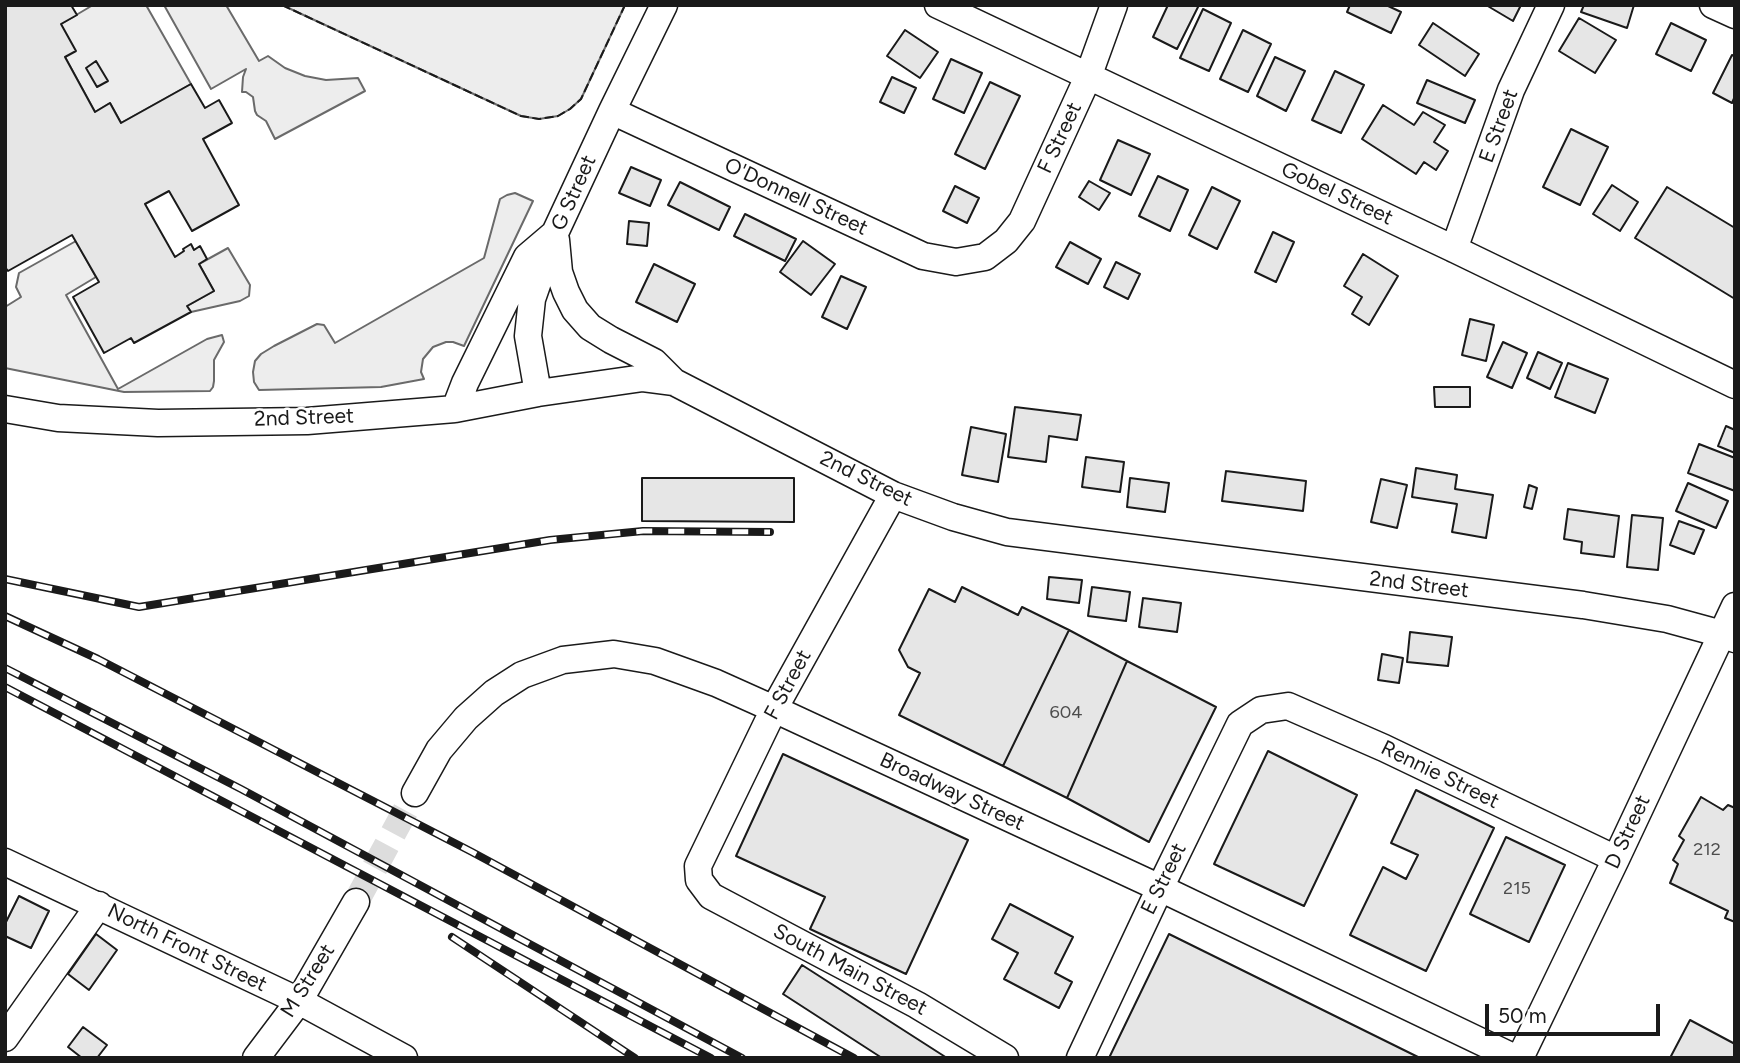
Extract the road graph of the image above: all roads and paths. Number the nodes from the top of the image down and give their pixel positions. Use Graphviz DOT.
graph roads {
  1 [pos="664,5"];
  2 [pos="938,5"];
  3 [pos="1114,5"];
  4 [pos="1551,5"];
  5 [pos="1713,5"];
  6 [pos="1735,15"];
  7 [pos="1088,77"];
  8 [pos="612,111"];
  9 [pos="555,233"];
  10 [pos="1454,249"];
  11 [pos="985,257"];
  12 [pos="674,382"];
  13 [pos="1735,385"];
  14 [pos="538,393"];
  15 [pos="455,408"];
  16 [pos="5,409"];
  17 [pos="893,495"];
  18 [pos="1735,606"];
  19 [pos="1729,636"];
  20 [pos="774,709"];
  21 [pos="1261,710"];
  22 [pos="415,793"];
  23 [pos="1616,859"];
  24 [pos="5,862"];
  25 [pos="699,880"];
  26 [pos="1160,888"];
  27 [pos="356,902"];
  28 [pos="99,905"];
  29 [pos="299,1001"];
  30 [pos="5,1038"];
  31 [pos="256,1058"];
  32 [pos="404,1058"];
  33 [pos="1005,1058"];
  34 [pos="1080,1058"];
  35 [pos="1518,1058"];
  1 -- 8 [label="street, G Street"];
  2 -- 7 [label="street, Gobel Street"];
  3 -- 7 [label="street, F Street"];
  4 -- 10 [label="street, E Street"];
  5 -- 6 [label="street"];
  7 -- 10 [label="street, Gobel Street"];
  7 -- 11 [label="street, F Street"];
  8 -- 9 [label="street, G Street"];
  8 -- 11 [label="street, O'Donnell Street"];
  9 -- 12 [label="street"];
  9 -- 14 [label="street, G Street"];
  9 -- 15 [label="street"];
  10 -- 13 [label="street, Gobel Street"];
  12 -- 14 [label="street, 2nd Street"];
  12 -- 17 [label="street, 2nd Street"];
  14 -- 15 [label="street, 2nd Street"];
  15 -- 16 [label="street, 2nd Street"];
  17 -- 19 [label="street, 2nd Street"];
  17 -- 20 [label="street, F Street"];
  18 -- 19 [label="street, D Street"];
  19 -- 23 [label="street, D Street"];
  20 -- 22 [label="street, Broadway Street"];
  20 -- 25 [label="street, F Street"];
  20 -- 26 [label="street, Broadway Street"];
  21 -- 23 [label="street, Rennie Street"];
  21 -- 26 [label="street, E Street"];
  23 -- 35 [label="street, D Street"];
  24 -- 28 [label="street, North Front Street"];
  25 -- 33 [label="street, South Main Street"];
  26 -- 34 [label="street, E Street"];
  26 -- 35 [label="street, Broadway Street"];
  27 -- 29 [label="street, M Street"];
  28 -- 29 [label="street, North Front Street"];
  28 -- 30 [label="street"];
  29 -- 31 [label="street, M Street"];
  29 -- 32 [label="street, North Front Street"];
}
